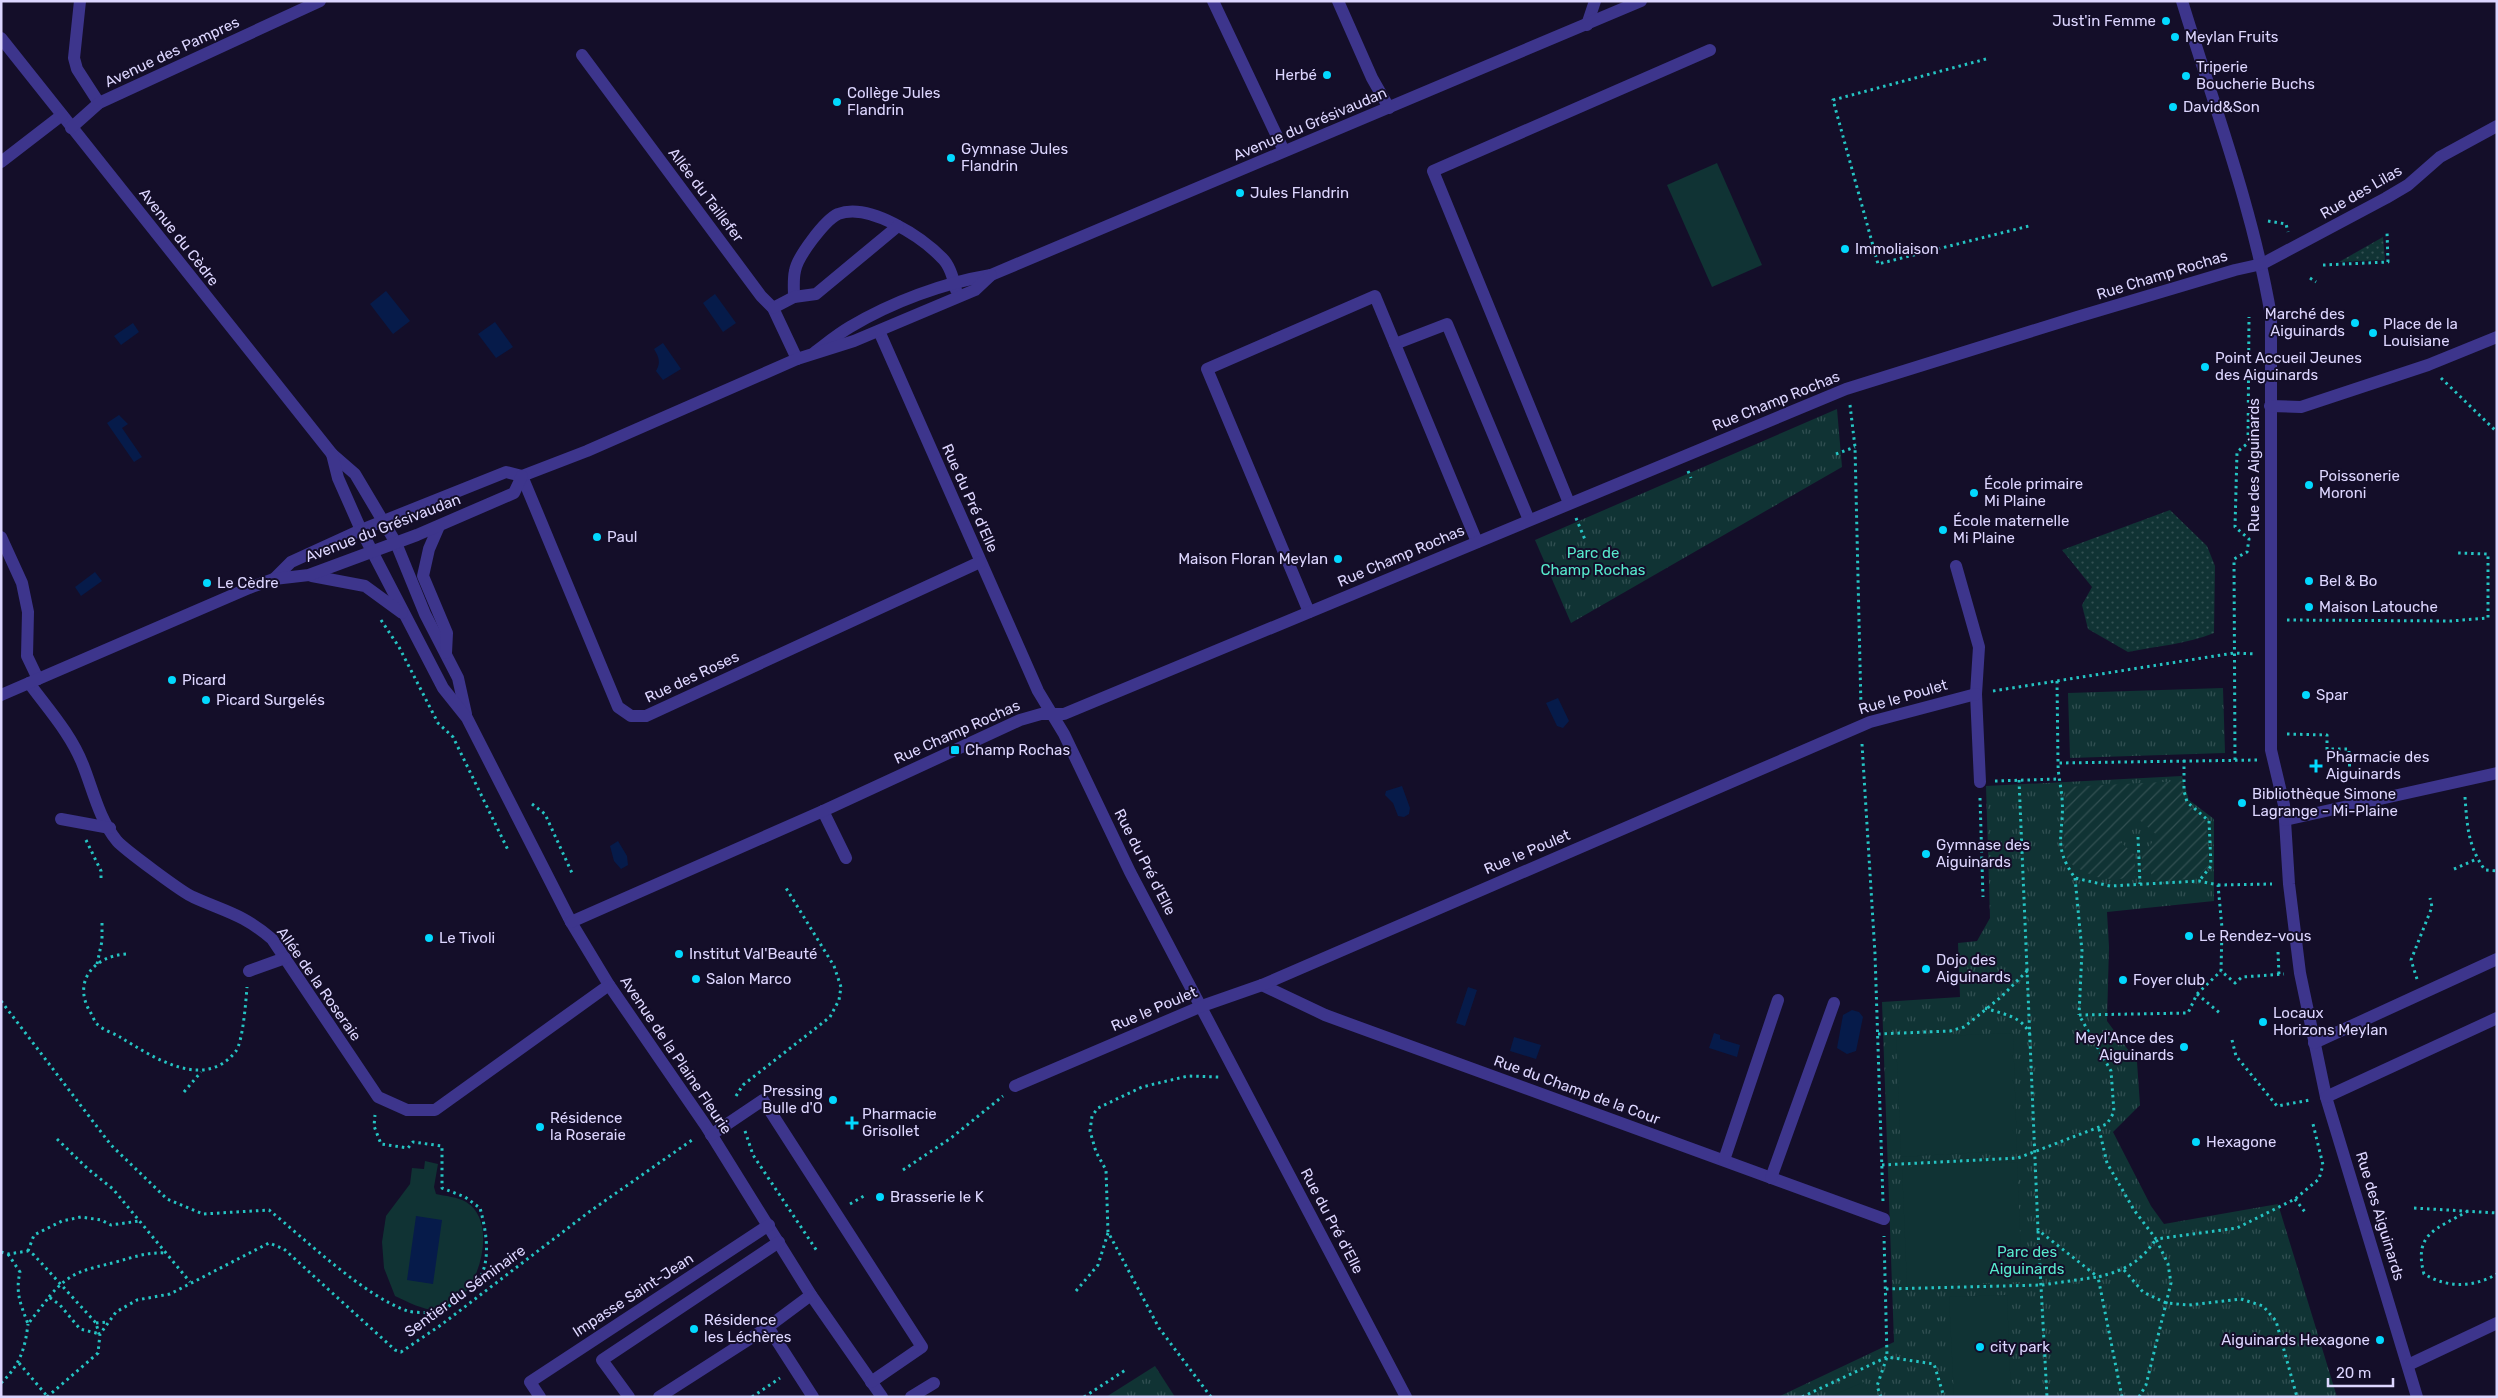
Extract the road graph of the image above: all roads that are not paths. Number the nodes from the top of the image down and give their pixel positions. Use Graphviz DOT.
graph roads {
  1 [pos="80,1"];
  2 [pos="320,1"];
  3 [pos="1213,1"];
  4 [pos="1338,1"];
  5 [pos="1595,1"];
  6 [pos="1641,1"];
  7 [pos="2182,1"];
  8 [pos="1587,25"];
  9 [pos="1,38"];
  10 [pos="1710,50"];
  11 [pos="582,55"];
  12 [pos="99,103"];
  13 [pos="1389,108"];
  14 [pos="62,115"];
  15 [pos="2497,126"];
  16 [pos="71,128"];
  17 [pos="1284,152"];
  18 [pos="1,162"];
  19 [pos="898,226"];
  20 [pos="2262,264"];
  21 [pos="991,275"];
  22 [pos="954,282"];
  23 [pos="794,298"];
  24 [pos="957,298"];
  25 [pos="774,308"];
  26 [pos="879,331"];
  27 [pos="2497,337"];
  28 [pos="1394,344"];
  29 [pos="815,352"];
  30 [pos="798,359"];
  31 [pos="2270,406"];
  32 [pos="332,454"];
  33 [pos="522,476"];
  34 [pos="1569,504"];
  35 [pos="1529,520"];
  36 [pos="384,521"];
  37 [pos="439,526"];
  38 [pos="361,530"];
  39 [pos="1,537"];
  40 [pos="1477,542"];
  41 [pos="396,543"];
  42 [pos="373,552"];
  43 [pos="980,562"];
  44 [pos="1956,566"];
  45 [pos="309,575"];
  46 [pos="274,579"];
  47 [pos="1309,612"];
  48 [pos="407,618"];
  49 [pos="446,653"];
  50 [pos="33,681"];
  51 [pos="1976,694"];
  52 [pos="1,695"];
  53 [pos="1053,713"];
  54 [pos="466,718"];
  55 [pos="2497,773"];
  56 [pos="1980,782"];
  57 [pos="823,811"];
  58 [pos="61,820"];
  59 [pos="2285,820"];
  60 [pos="110,828"];
  61 [pos="846,858"];
  62 [pos="571,922"];
  63 [pos="284,958"];
  64 [pos="2497,959"];
  65 [pos="249,971"];
  66 [pos="609,985"];
  67 [pos="1262,985"];
  68 [pos="1778,1000"];
  69 [pos="1834,1002"];
  70 [pos="1202,1006"];
  71 [pos="2497,1018"];
  72 [pos="2314,1044"];
  73 [pos="1014,1086"];
  74 [pos="2326,1097"];
  75 [pos="711,1135"];
  76 [pos="1724,1160"];
  77 [pos="1771,1178"];
  78 [pos="1884,1219"];
  79 [pos="769,1226"];
  80 [pos="779,1242"];
  81 [pos="811,1295"];
  82 [pos="2497,1323"];
  83 [pos="768,1327"];
  84 [pos="2408,1365"];
  85 [pos="871,1382"];
  86 [pos="934,1382"];
  87 [pos="540,1397"];
  88 [pos="629,1397"];
  89 [pos="659,1397"];
  90 [pos="813,1397"];
  91 [pos="882,1397"];
  92 [pos="911,1397"];
  93 [pos="1406,1397"];
  94 [pos="2418,1397"];
  1 -- 12 [label="street"];
  2 -- 12 [label="street, Avenue des Pampres"];
  3 -- 17 [label="street"];
  4 -- 13 [label="street"];
  5 -- 8 [label="street"];
  6 -- 8 [label="street, Avenue du Grésivaudan"];
  7 -- 20 [label="street, Rue des Aiguinards"];
  8 -- 13 [label="street, Avenue du Grésivaudan"];
  9 -- 14 [label="street, Avenue du Cèdre"];
  10 -- 34 [label="street"];
  11 -- 25 [label="street, Allée du Taillefer"];
  12 -- 16 [label="street, Avenue des Pampres"];
  13 -- 17 [label="street, Avenue du Grésivaudan"];
  14 -- 16 [label="street, Avenue du Cèdre"];
  14 -- 18 [label="street"];
  15 -- 20 [label="street, Rue des Lilas"];
  16 -- 32 [label="street, Avenue du Cèdre"];
  17 -- 21 [label="street, Avenue du Grésivaudan"];
  19 -- 22 [label="street"];
  19 -- 23 [label="street"];
  19 -- 23 [label="street"];
  20 -- 31 [label="street, Rue des Aiguinards"];
  20 -- 34 [label="street, Rue Champ Rochas"];
  21 -- 22 [label="street, Avenue du Grésivaudan"];
  21 -- 24 [label="street, Avenue du Grésivaudan"];
  22 -- 24 [label="street"];
  22 -- 29 [label="street, Avenue du Grésivaudan"];
  23 -- 25 [label="street"];
  24 -- 26 [label="street, Avenue du Grésivaudan"];
  25 -- 30 [label="street, Allée du Taillefer"];
  26 -- 29 [label="street, Avenue du Grésivaudan"];
  26 -- 43 [label="street, Rue du Pré d'Elle"];
  27 -- 31 [label="street"];
  28 -- 35 [label="street"];
  28 -- 40 [label="street"];
  28 -- 47 [label="street"];
  29 -- 30 [label="street, Avenue du Grésivaudan"];
  30 -- 33 [label="street, Avenue du Grésivaudan"];
  31 -- 59 [label="street, Rue des Aiguinards"];
  32 -- 36 [label="street, Avenue du Cèdre"];
  32 -- 38 [label="street, Avenue du Cèdre"];
  33 -- 36 [label="street, Avenue du Grésivaudan"];
  33 -- 37 [label="street, Avenue du Grésivaudan"];
  33 -- 43 [label="street, Rue des Roses"];
  34 -- 35 [label="street, Rue Champ Rochas"];
  35 -- 40 [label="street, Rue Champ Rochas"];
  36 -- 38 [label="street, Avenue du Grésivaudan"];
  36 -- 41 [label="street, Avenue de la Plaine Fleurie"];
  37 -- 41 [label="street, Avenue du Grésivaudan"];
  37 -- 49 [label="street, Avenue de la Plaine Fleurie"];
  38 -- 42 [label="street, Avenue de la Plaine Fleurie"];
  38 -- 46 [label="street, Avenue du Grésivaudan"];
  39 -- 50 [label="street, Allée de la Roseraie"];
  40 -- 47 [label="street, Rue Champ Rochas"];
  41 -- 42 [label="street, Avenue du Grésivaudan"];
  41 -- 49 [label="street, Avenue de la Plaine Fleurie"];
  42 -- 45 [label="street, Avenue du Grésivaudan"];
  42 -- 48 [label="street, Avenue de la Plaine Fleurie"];
  43 -- 53 [label="street, Rue du Pré d'Elle"];
  44 -- 51 [label="street"];
  45 -- 46 [label="street, Avenue du Grésivaudan"];
  45 -- 48 [label="street, Avenue de la Plaine Fleurie"];
  46 -- 50 [label="street"];
  47 -- 53 [label="street, Rue Champ Rochas"];
  48 -- 54 [label="street, Avenue de la Plaine Fleurie"];
  49 -- 54 [label="street, Avenue de la Plaine Fleurie"];
  50 -- 52 [label="street"];
  50 -- 60 [label="street, Allée de la Roseraie"];
  51 -- 56 [label="street"];
  51 -- 67 [label="street, Rue le Poulet"];
  53 -- 57 [label="street, Rue Champ Rochas"];
  53 -- 70 [label="street, Rue du Pré d'Elle"];
  54 -- 62 [label="street, Avenue de la Plaine Fleurie"];
  55 -- 59 [label="street"];
  57 -- 61 [label="street"];
  57 -- 62 [label="street, Rue Champ Rochas"];
  58 -- 60 [label="street"];
  59 -- 72 [label="street, Rue des Aiguinards"];
  60 -- 63 [label="street, Allée de la Roseraie"];
  62 -- 66 [label="street, Avenue de la Plaine Fleurie"];
  63 -- 65 [label="street"];
  63 -- 66 [label="street, Allée de la Roseraie"];
  64 -- 72 [label="street"];
  66 -- 75 [label="street, Avenue de la Plaine Fleurie"];
  67 -- 70 [label="street, Rue le Poulet"];
  67 -- 76 [label="street, Rue du Champ de la Cour"];
  68 -- 76 [label="street"];
  69 -- 77 [label="street"];
  70 -- 73 [label="street, Rue le Poulet"];
  70 -- 93 [label="street, Rue du Pré d'Elle"];
  71 -- 74 [label="street"];
  72 -- 74 [label="street, Rue des Aiguinards"];
  74 -- 84 [label="street, Rue des Aiguinards"];
  75 -- 79 [label="street, Avenue de la Plaine Fleurie"];
  75 -- 85 [label="street"];
  76 -- 77 [label="street, Rue du Champ de la Cour"];
  77 -- 78 [label="street, Rue du Champ de la Cour"];
  79 -- 80 [label="street, Avenue de la Plaine Fleurie"];
  79 -- 87 [label="street, Impasse Saint-Jean"];
  80 -- 81 [label="street, Avenue de la Plaine Fleurie"];
  80 -- 88 [label="street"];
  81 -- 83 [label="street"];
  81 -- 85 [label="street, Avenue de la Plaine Fleurie"];
  82 -- 84 [label="street"];
  83 -- 89 [label="street"];
  83 -- 90 [label="street"];
  84 -- 94 [label="street, Rue des Aiguinards"];
  85 -- 91 [label="street, Avenue de la Plaine Fleurie"];
  86 -- 92 [label="street"];
}
